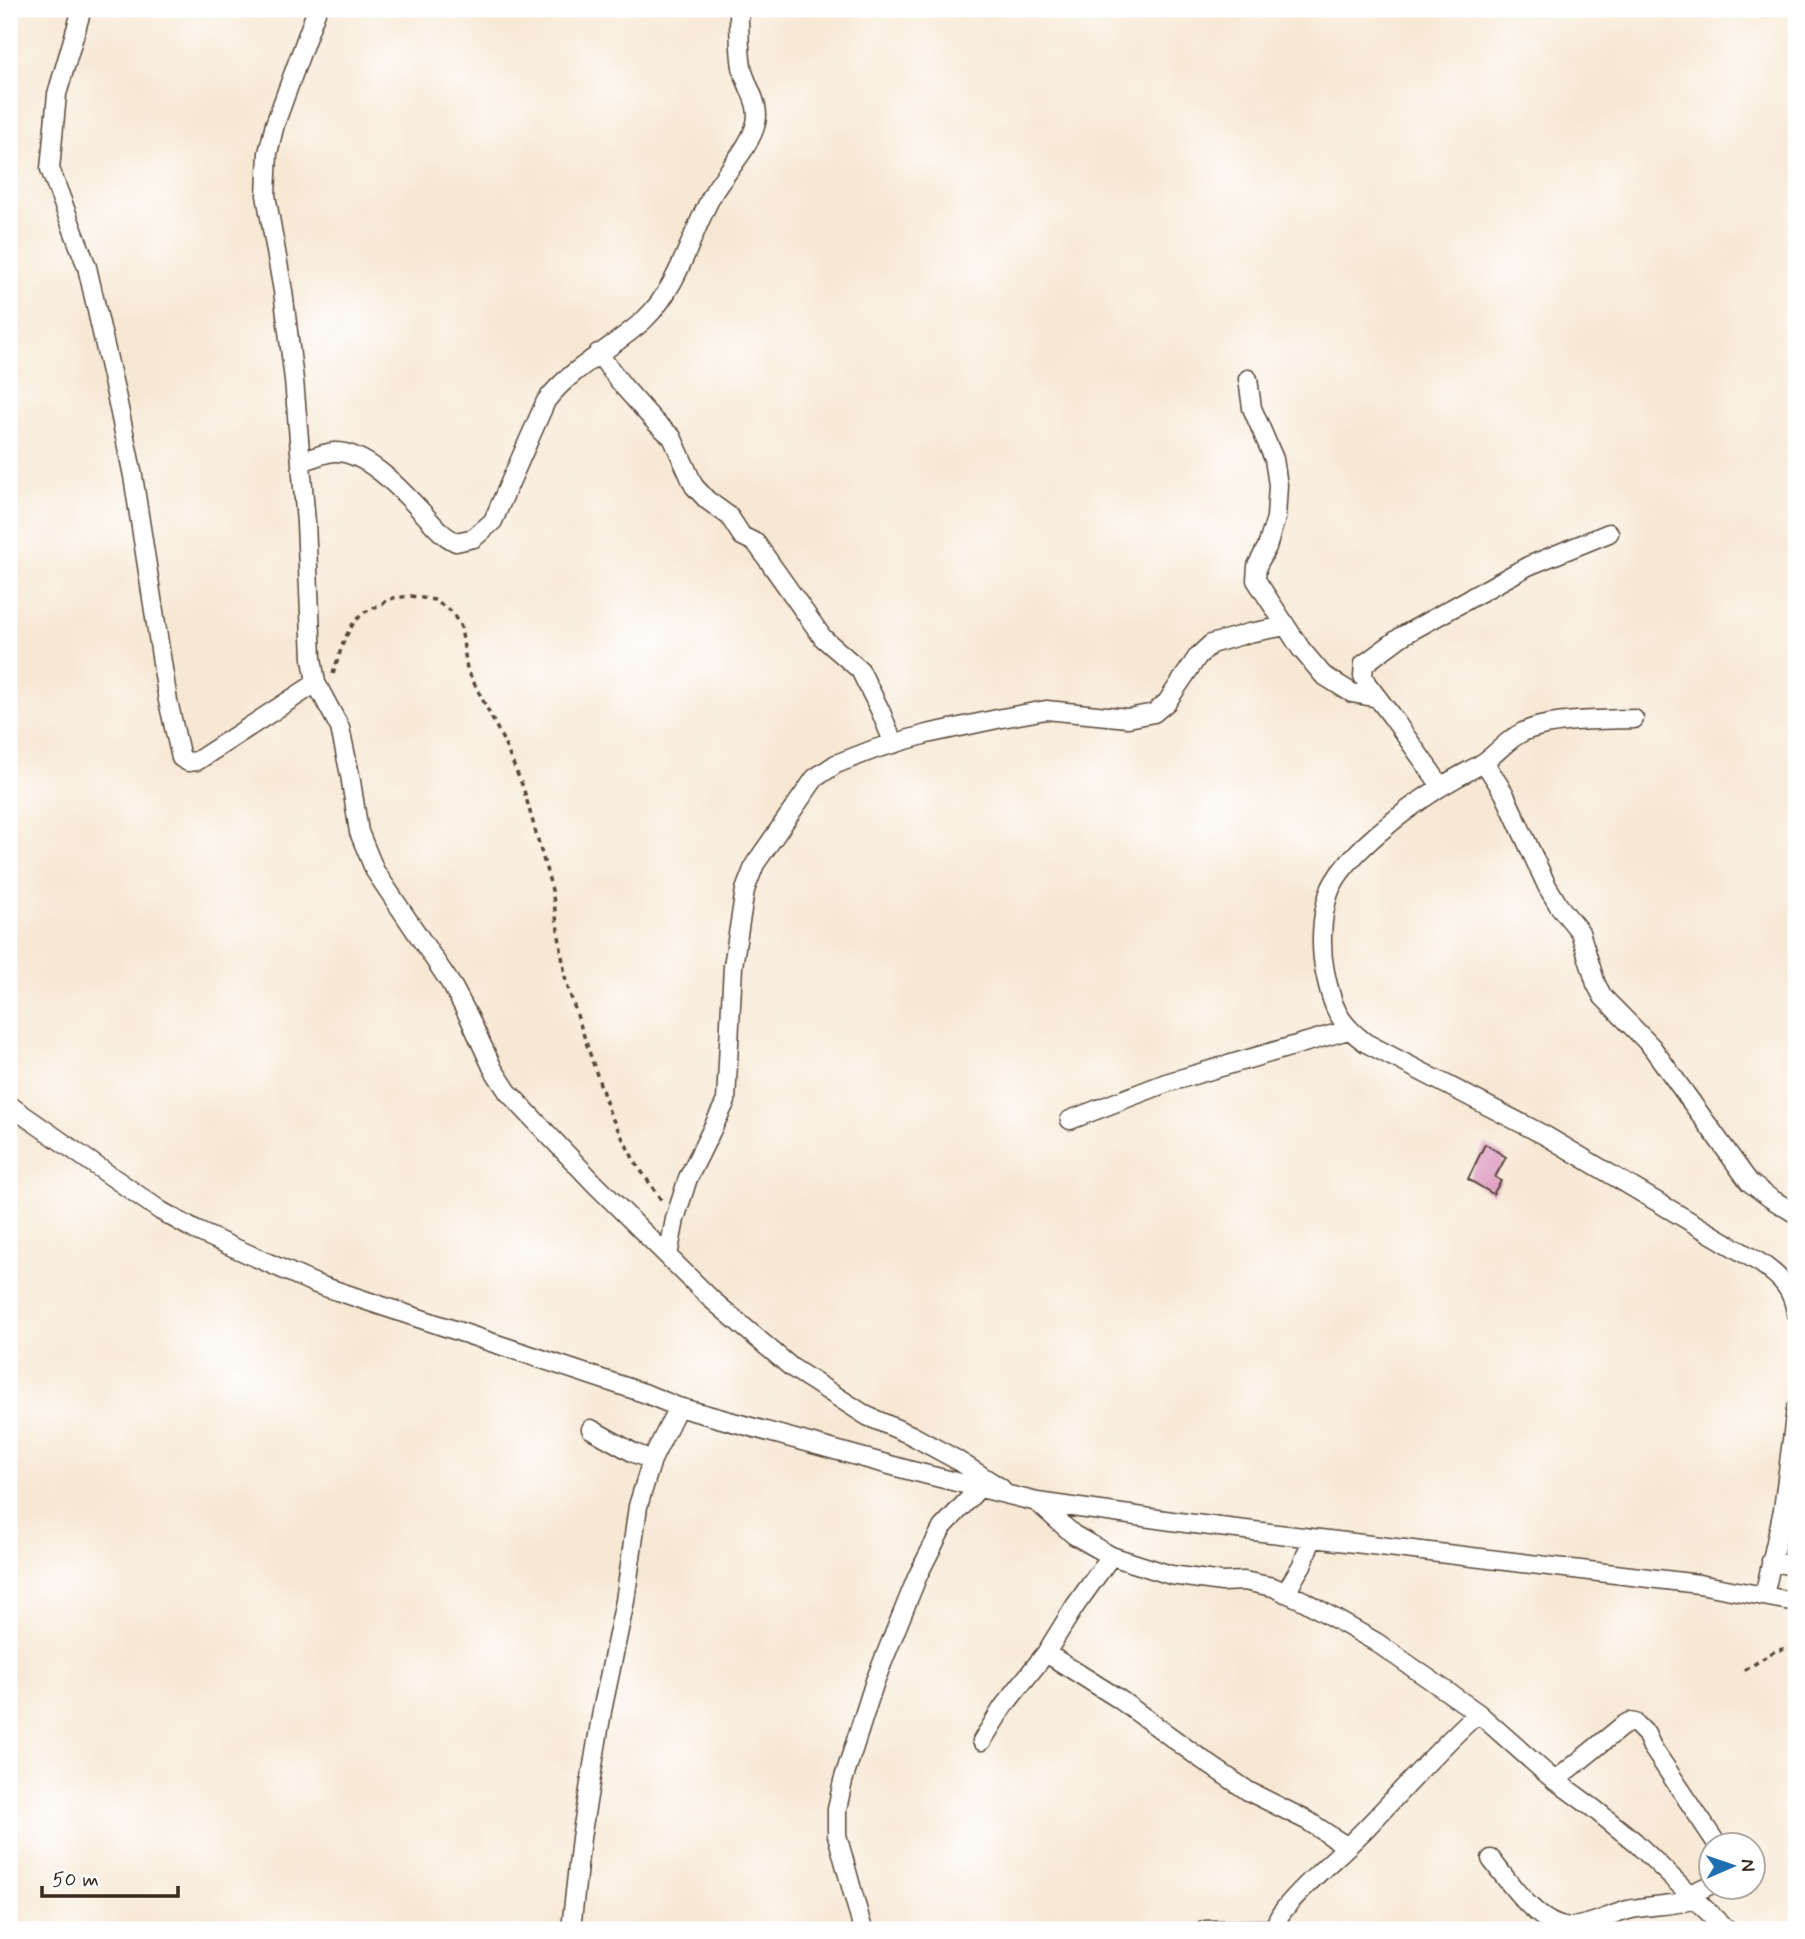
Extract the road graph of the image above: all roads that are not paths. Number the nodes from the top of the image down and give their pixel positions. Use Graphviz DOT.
graph roads {
  1 [pos="82,9"];
  2 [pos="317,9"];
  3 [pos="740,9"];
  4 [pos="598,353"];
  5 [pos="1248,379"];
  6 [pos="302,462"];
  7 [pos="1609,533"];
  8 [pos="1286,625"];
  9 [pos="316,683"];
  10 [pos="1378,698"];
  11 [pos="1634,719"];
  12 [pos="894,744"];
  13 [pos="1484,762"];
  14 [pos="1441,786"];
  15 [pos="1348,1030"];
  16 [pos="9,1105"];
  17 [pos="1070,1120"];
  18 [pos="1796,1214"];
  19 [pos="668,1256"];
  20 [pos="1795,1302"];
  21 [pos="678,1407"];
  22 [pos="1796,1409"];
  23 [pos="591,1429"];
  24 [pos="652,1460"];
  25 [pos="979,1488"];
  26 [pos="1013,1496"];
  27 [pos="1037,1502"];
  28 [pos="1312,1539"];
  29 [pos="1111,1556"];
  30 [pos="1771,1562"];
  31 [pos="1796,1567"];
  32 [pos="1286,1592"];
  33 [pos="1764,1597"];
  34 [pos="1796,1602"];
  35 [pos="1046,1653"];
  36 [pos="1478,1713"];
  37 [pos="982,1741"];
  38 [pos="1555,1781"];
  39 [pos="1708,1830"];
  40 [pos="1346,1846"];
  41 [pos="1491,1859"];
  42 [pos="1696,1893"];
  43 [pos="1690,1897"];
  44 [pos="571,1928"];
  45 [pos="1241,1929"];
  46 [pos="863,1930"];
  47 [pos="1205,1930"];
  48 [pos="1275,1930"];
  49 [pos="1727,1930"];
  1 -- 9 [label="street"];
  2 -- 6 [label="street"];
  3 -- 4 [label="street"];
  4 -- 6 [label="street"];
  4 -- 12 [label="street"];
  5 -- 8 [label="street"];
  6 -- 9 [label="street"];
  7 -- 10 [label="street"];
  8 -- 10 [label="street"];
  8 -- 12 [label="street"];
  9 -- 19 [label="street"];
  10 -- 14 [label="street"];
  11 -- 13 [label="street"];
  12 -- 19 [label="street"];
  13 -- 14 [label="street"];
  13 -- 18 [label="street"];
  14 -- 15 [label="street"];
  15 -- 17 [label="street"];
  15 -- 20 [label="street"];
  16 -- 21 [label="street"];
  19 -- 26 [label="street"];
  21 -- 24 [label="street"];
  21 -- 25 [label="street"];
  22 -- 30 [label="street"];
  23 -- 24 [label="street"];
  24 -- 44 [label="street"];
  25 -- 26 [label="street"];
  25 -- 46 [label="street"];
  26 -- 27 [label="street"];
  27 -- 28 [label="street"];
  27 -- 29 [label="street"];
  28 -- 32 [label="street"];
  28 -- 33 [label="street"];
  29 -- 32 [label="street"];
  29 -- 35 [label="street"];
  30 -- 31 [label="street"];
  30 -- 33 [label="street"];
  32 -- 36 [label="street"];
  33 -- 34 [label="street"];
  35 -- 37 [label="street"];
  35 -- 40 [label="street"];
  36 -- 38 [label="street"];
  36 -- 40 [label="street"];
  38 -- 39 [label="street"];
  38 -- 43 [label="street"];
  40 -- 48 [label="street"];
  41 -- 43 [label="street"];
  42 -- 43 [label="street"];
  43 -- 49 [label="street"];
  45 -- 47 [label="street"];
  45 -- 48 [label="street"];
}
